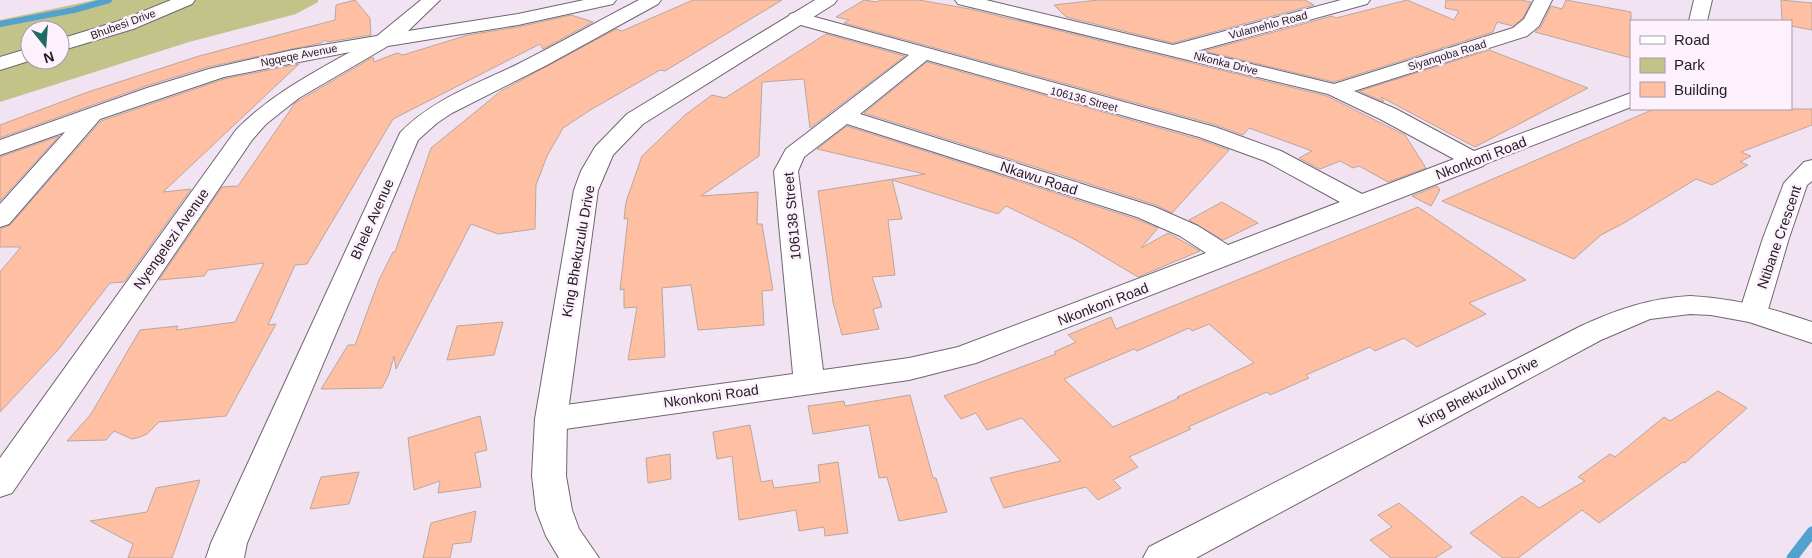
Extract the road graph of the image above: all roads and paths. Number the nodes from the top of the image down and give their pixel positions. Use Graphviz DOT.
graph roads {
  1 [pos="186,0"];
  2 [pos="431,0"];
  3 [pos="607,0"];
  4 [pos="652,0"];
  5 [pos="828,0"];
  6 [pos="964,0"];
  7 [pos="1031,0"];
  8 [pos="1361,0"];
  9 [pos="1543,0"];
  10 [pos="1703,0"];
  11 [pos="998,8"];
  12 [pos="796,18"];
  13 [pos="1698,20"];
  14 [pos="384,40"];
  15 [pos="70,42"];
  16 [pos="1176,50"];
  17 [pos="922,54"];
  18 [pos="20,57"];
  19 [pos="0,64"];
  20 [pos="1336,90"];
  21 [pos="1630,99"];
  22 [pos="90,116"];
  23 [pos="844,116"];
  24 [pos="0,148"];
  25 [pos="1475,160"];
  26 [pos="1812,167"];
  27 [pos="1362,204"];
  28 [pos="0,219"];
  29 [pos="1228,256"];
  30 [pos="1753,313"];
  31 [pos="1812,333"];
  32 [pos="809,382"];
  33 [pos="551,419"];
  34 [pos="0,484"];
  35 [pos="225,558"];
  36 [pos="580,558"];
  37 [pos="1162,558"];
  1 -- 15 [label="street, Bhubesi Drive"];
  2 -- 14 [label="street"];
  3 -- 14 [label="street, Ngqeqe Avenue"];
  4 -- 35 [label="street, Bhele Avenue"];
  5 -- 12 [label="street, King Bhekuzulu Drive"];
  6 -- 11 [label="street, Nkonka Drive"];
  7 -- 11 [label="street"];
  8 -- 16 [label="street, Vulamehlo Road"];
  9 -- 20 [label="street, Siyanqoba Road"];
  10 -- 13 [label="street"];
  11 -- 16 [label="street, Nkonka Drive"];
  12 -- 17 [label="street, 106136 Street"];
  12 -- 33 [label="street, King Bhekuzulu Drive"];
  14 -- 22 [label="street, Ngqeqe Avenue"];
  14 -- 34 [label="street, Nyengelezi Avenue"];
  16 -- 20 [label="street, Nkonka Drive"];
  17 -- 23 [label="street, 106138 Street"];
  17 -- 27 [label="street, 106136 Street"];
  18 -- 19 [label="street"];
  20 -- 25 [label="street, Nkonka Drive"];
  21 -- 25 [label="street, Nkonkoni Road"];
  22 -- 24 [label="street, Ngqeqe Avenue"];
  22 -- 28 [label="street"];
  23 -- 29 [label="street, Nkawu Road"];
  23 -- 32 [label="street, 106138 Street"];
  25 -- 27 [label="street, Nkonkoni Road"];
  26 -- 30 [label="street, Ntibane Crescent"];
  27 -- 29 [label="street, Nkonkoni Road"];
  29 -- 32 [label="street, Nkonkoni Road"];
  30 -- 31 [label="street, King Bhekuzulu Drive"];
  30 -- 37 [label="street, King Bhekuzulu Drive"];
  32 -- 33 [label="street, Nkonkoni Road"];
  33 -- 36 [label="street, King Bhekuzulu Drive"];
}
